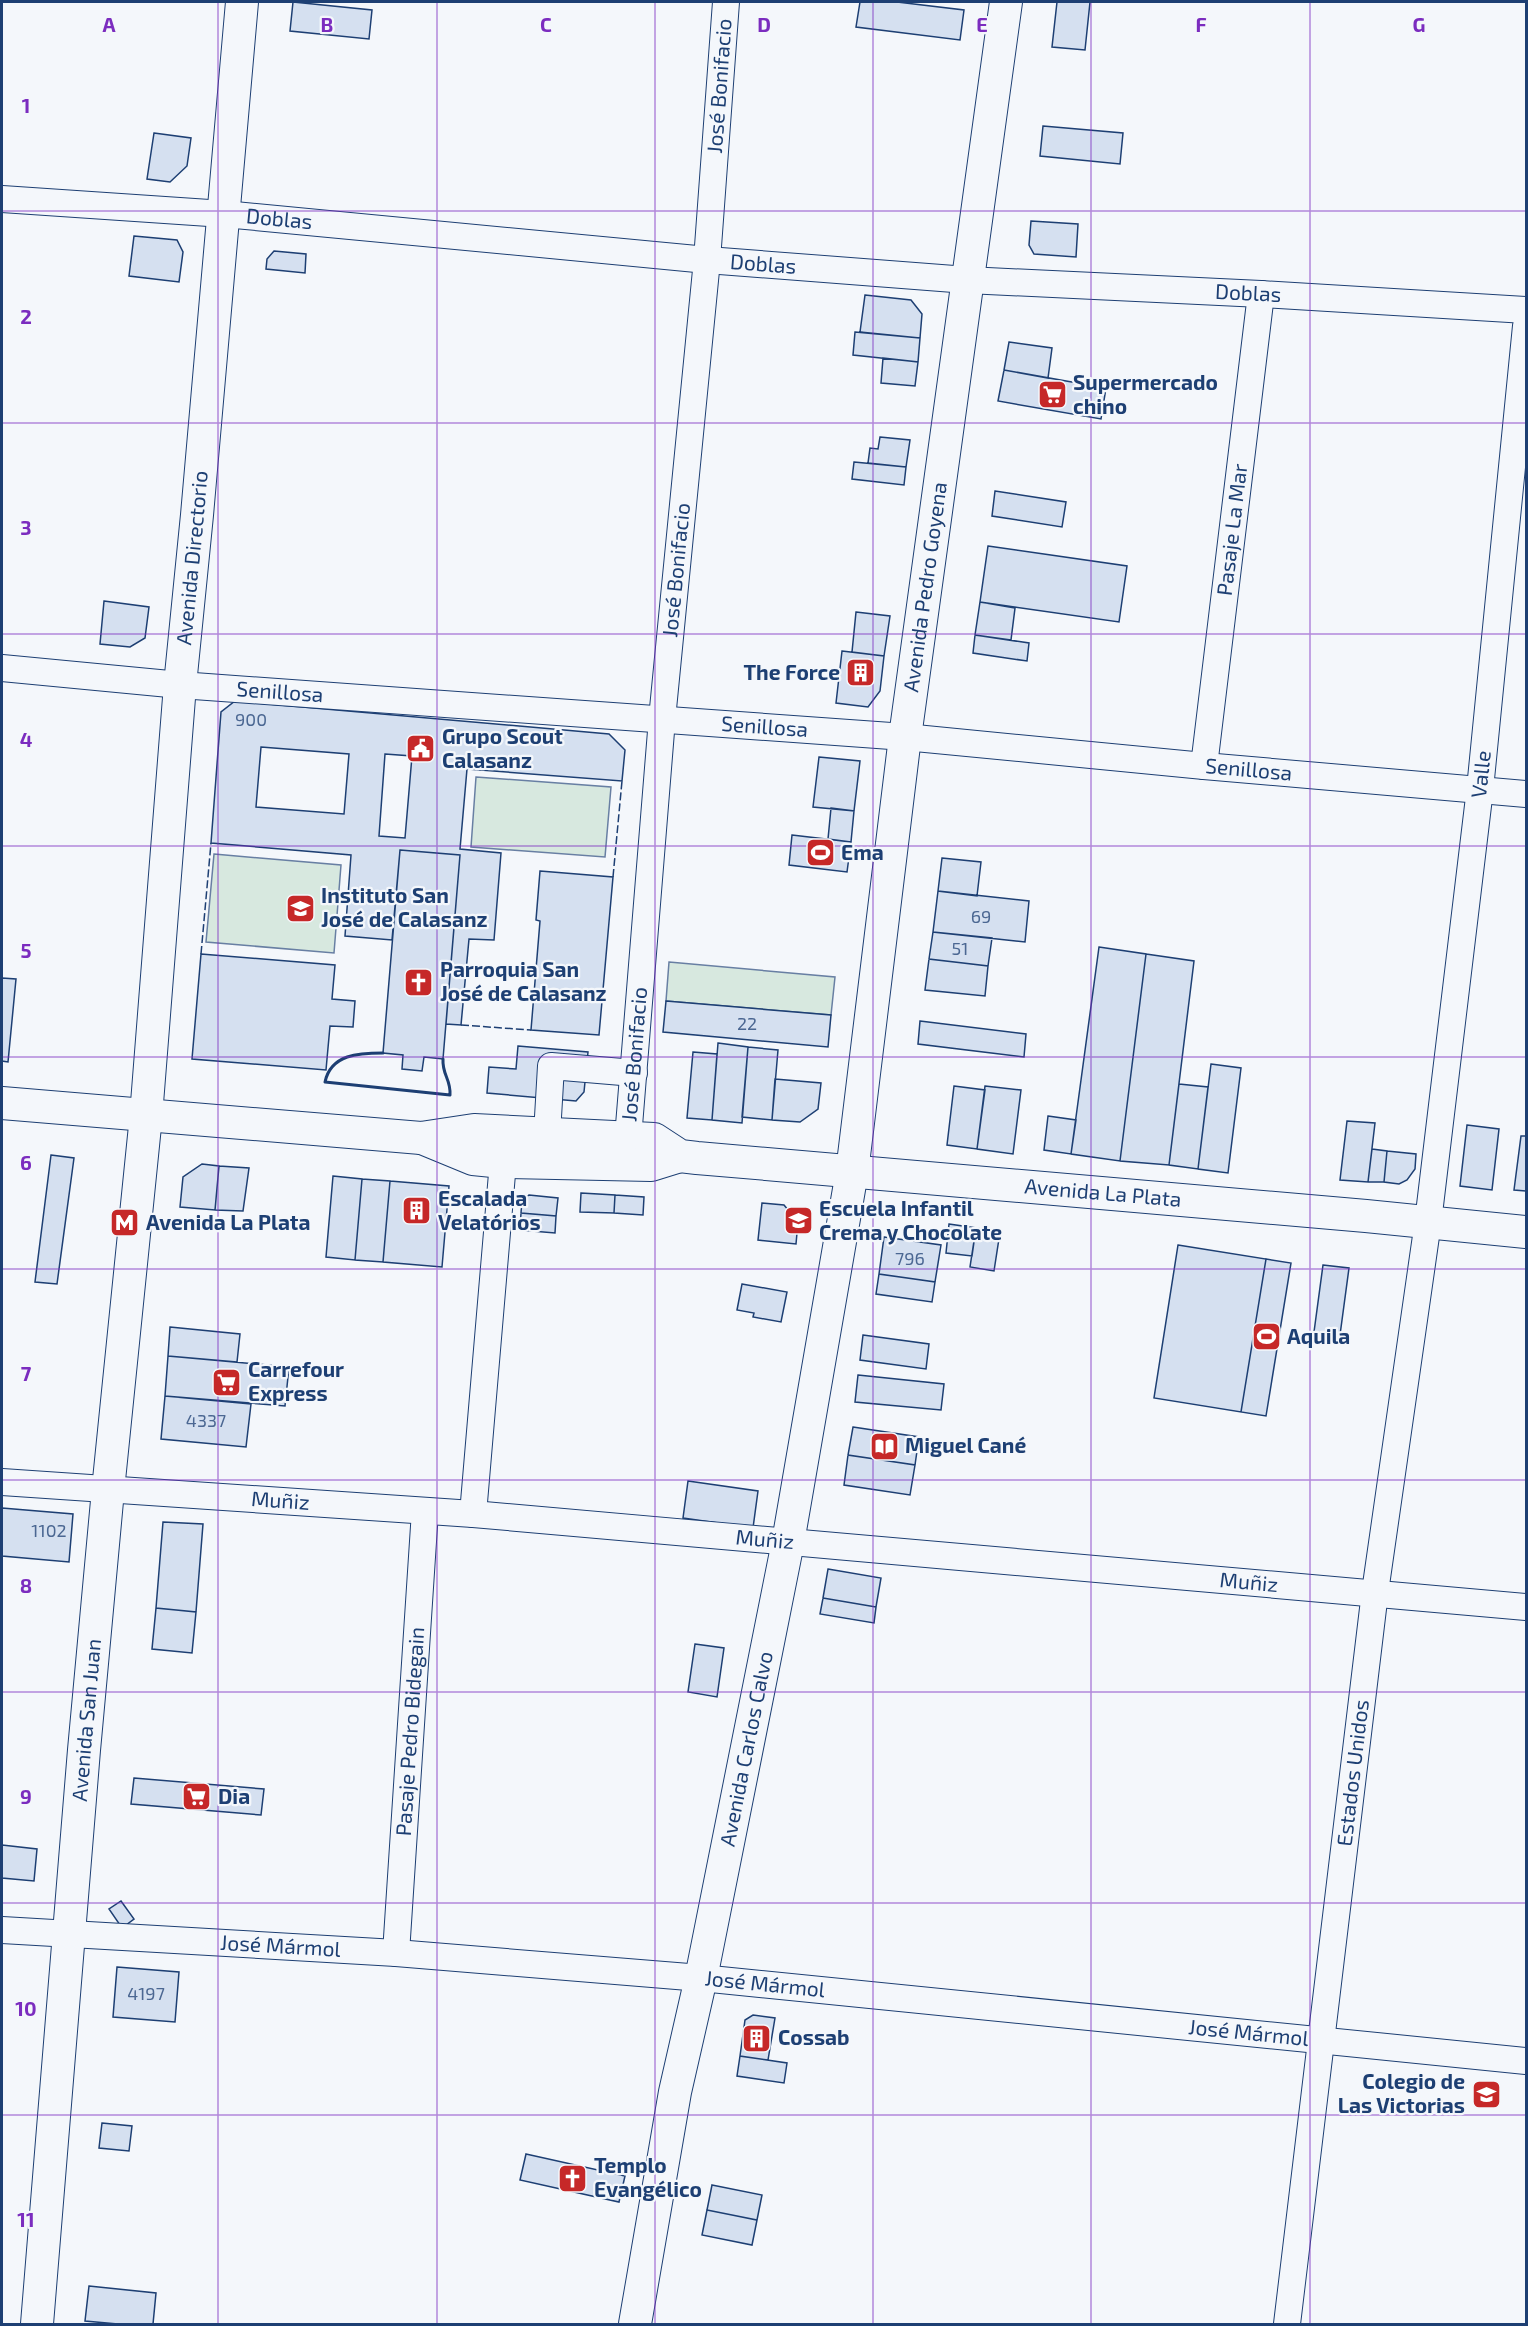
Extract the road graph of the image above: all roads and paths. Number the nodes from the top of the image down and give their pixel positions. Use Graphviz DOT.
graph roads {
  1 [pos="242,2"];
  2 [pos="726,2"];
  3 [pos="1006,2"];
  4 [pos="2,199"];
  5 [pos="224,214"];
  6 [pos="707,260"];
  7 [pos="967,280"];
  8 [pos="1261,294"];
  9 [pos="1527,310"];
  10 [pos="1527,326"];
  11 [pos="2,669"];
  12 [pos="180,685"];
  13 [pos="662,719"];
  14 [pos="905,738"];
  15 [pos="1204,766"];
  16 [pos="1480,789"];
  17 [pos="1527,794"];
  18 [pos="634,1073"];
  19 [pos="2,1103"];
  20 [pos="146,1116"];
  21 [pos="547,1134"];
  22 [pos="421,1138"];
  23 [pos="628,1138"];
  24 [pos="680,1156"];
  25 [pos="516,1162"];
  26 [pos="852,1172"];
  27 [pos="1428,1222"];
  28 [pos="1527,1232"];
  29 [pos="2,1482"];
  30 [pos="108,1490"];
  31 [pos="425,1511"];
  32 [pos="473,1514"];
  33 [pos="788,1542"];
  34 [pos="1375,1592"];
  35 [pos="1527,1607"];
  36 [pos="2,1930"];
  37 [pos="69,1935"];
  38 [pos="396,1953"];
  39 [pos="701,1978"];
  40 [pos="1321,2040"];
  41 [pos="1527,2061"];
  42 [pos="642,2285"];
  43 [pos="37,2325"];
  44 [pos="625,2325"];
  45 [pos="635,2325"];
  46 [pos="1287,2325"];
  1 -- 5 [label="main road, Avenida Directorio"];
  2 -- 6 [label="street, José Bonifacio"];
  3 -- 7 [label="main road, Avenida Pedro Goyena"];
  4 -- 5 [label="street, Doblas"];
  5 -- 6 [label="street, Doblas"];
  5 -- 12 [label="main road, Avenida Directorio"];
  6 -- 7 [label="street, Doblas"];
  6 -- 13 [label="street, José Bonifacio"];
  7 -- 8 [label="street, Doblas"];
  7 -- 14 [label="main road, Avenida Pedro Goyena"];
  8 -- 9 [label="street, Doblas"];
  8 -- 15 [label="street, Pasaje La Mar"];
  10 -- 16 [label="street, Valle"];
  11 -- 12 [label="street, Senillosa"];
  12 -- 13 [label="street, Senillosa"];
  12 -- 20 [label="main road, Avenida Directorio"];
  13 -- 14 [label="street, Senillosa"];
  13 -- 18 [label="street, José Bonifacio"];
  14 -- 15 [label="street, Senillosa"];
  14 -- 26 [label="main road, Avenida Pedro Goyena"];
  15 -- 16 [label="street, Senillosa"];
  16 -- 17 [label="street, Senillosa"];
  16 -- 27 [label="street, Valle"];
  18 -- 21 [label="street"];
  18 -- 23 [label="street, José Bonifacio"];
  19 -- 20 [label="main road, Avenida La Plata"];
  20 -- 22 [label="main road, Avenida La Plata"];
  20 -- 30 [label="main road, Avenida San Juan"];
  21 -- 22 [label="main road, Avenida La Plata"];
  21 -- 23 [label="main road, Avenida La Plata"];
  22 -- 25 [label="main road, Avenida La Plata"];
  23 -- 24 [label="main road, Avenida La Plata"];
  23 -- 25 [label="main road"];
  24 -- 25 [label="main road, Avenida La Plata"];
  24 -- 26 [label="main road, Avenida La Plata"];
  25 -- 32 [label="street"];
  26 -- 27 [label="main road, Avenida La Plata"];
  26 -- 33 [label="main road, Avenida Carlos Calvo"];
  27 -- 28 [label="main road, Avenida La Plata"];
  27 -- 34 [label="street, Estados Unidos"];
  29 -- 30 [label="street, Muñiz"];
  30 -- 31 [label="street, Muñiz"];
  30 -- 37 [label="main road, Avenida San Juan"];
  31 -- 32 [label="street, Muñiz"];
  31 -- 38 [label="street, Pasaje Pedro Bidegain"];
  32 -- 33 [label="street, Muñiz"];
  33 -- 34 [label="street, Muñiz"];
  33 -- 39 [label="main road, Avenida Carlos Calvo"];
  34 -- 35 [label="street, Muñiz"];
  34 -- 40 [label="street, Estados Unidos"];
  36 -- 37 [label="street, José Mármol"];
  37 -- 38 [label="street, José Mármol"];
  37 -- 43 [label="main road, Avenida San Juan"];
  38 -- 39 [label="street, José Mármol"];
  39 -- 40 [label="street, José Mármol"];
  39 -- 42 [label="main road, Avenida Carlos Calvo"];
  40 -- 41 [label="street, José Mármol"];
  40 -- 46 [label="street, Estados Unidos"];
  42 -- 44 [label="main road"];
  42 -- 45 [label="main road, Avenida Carlos Calvo"];
}
